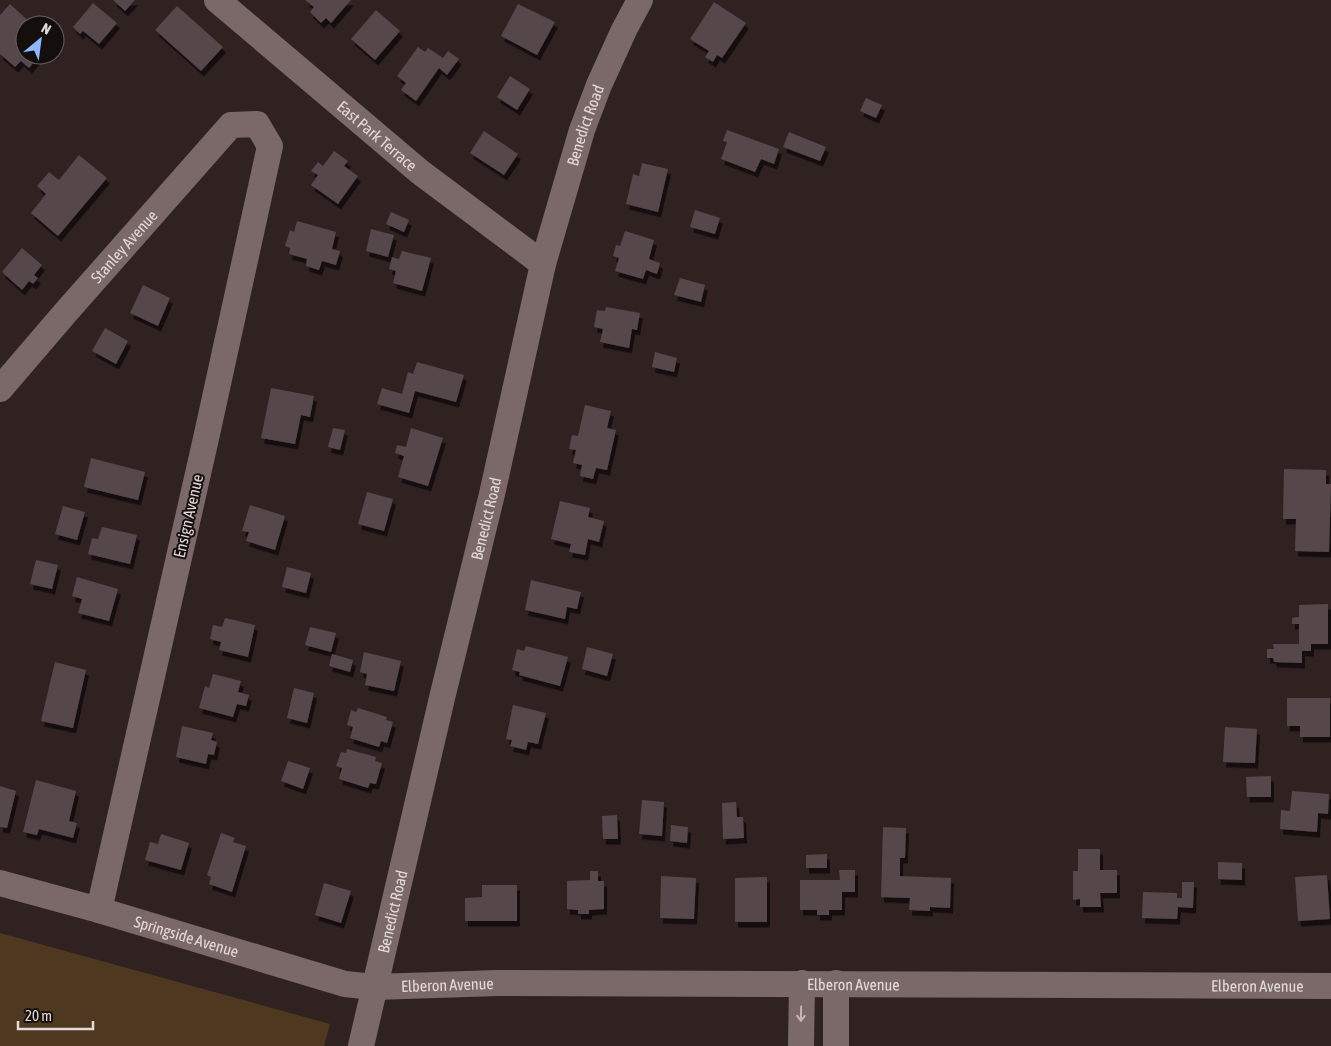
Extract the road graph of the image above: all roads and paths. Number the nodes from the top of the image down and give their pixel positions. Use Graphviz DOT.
graph roads {
  1 [pos="217,0"];
  2 [pos="640,0"];
  3 [pos="257,124"];
  4 [pos="543,264"];
  5 [pos="0,389"];
  6 [pos="0,883"];
  7 [pos="99,910"];
  8 [pos="802,983"];
  9 [pos="836,983"];
  10 [pos="1331,986"];
  11 [pos="374,988"];
  12 [pos="361,1046"];
  13 [pos="800,1046"];
  14 [pos="836,1046"];
  1 -- 4 [label="street, East Park Terrace"];
  2 -- 4 [label="street, Benedict Road"];
  3 -- 5 [label="street, Stanley Avenue"];
  3 -- 7 [label="street, Ensign Avenue"];
  4 -- 11 [label="street, Benedict Road"];
  6 -- 7 [label="street, Springside Avenue"];
  7 -- 11 [label="street, Springside Avenue"];
  8 -- 9 [label="street, Elberon Avenue"];
  8 -- 11 [label="street, Elberon Avenue"];
  8 -- 13 [label="street, one-way"];
  9 -- 10 [label="street, Elberon Avenue"];
  9 -- 14 [label="street"];
  11 -- 12 [label="street, Benedict Road"];
}
